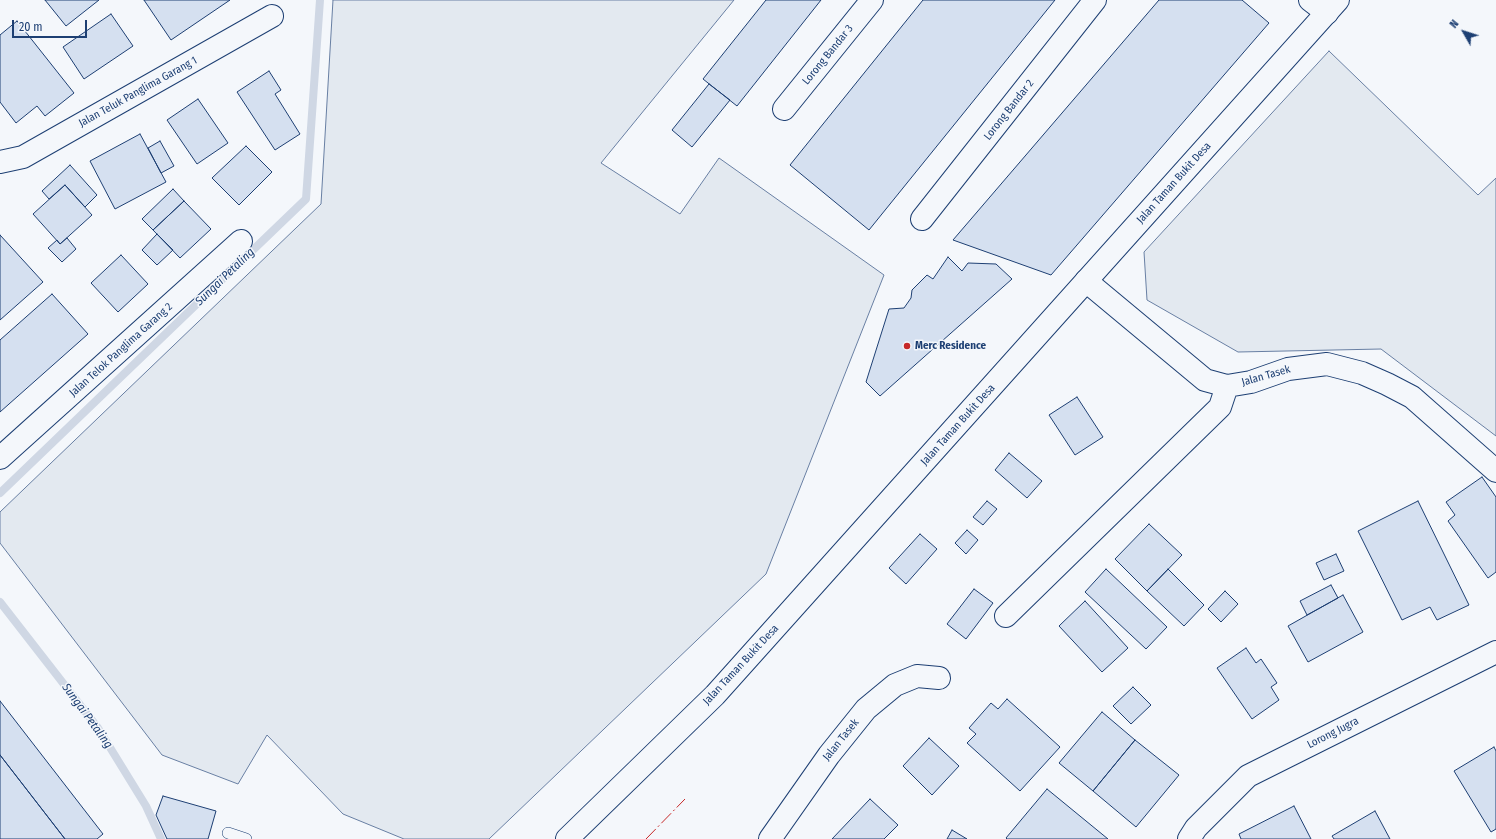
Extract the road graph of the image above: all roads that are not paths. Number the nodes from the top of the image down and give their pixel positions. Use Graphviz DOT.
graph roads {
  1 [pos="872,0"];
  2 [pos="1095,0"];
  3 [pos="1325,4"];
  4 [pos="272,16"];
  5 [pos="784,109"];
  6 [pos="0,162"];
  7 [pos="922,219"];
  8 [pos="241,241"];
  9 [pos="1086,281"];
  10 [pos="1227,386"];
  11 [pos="0,458"];
  12 [pos="1496,471"];
  13 [pos="1006,616"];
  14 [pos="1496,652"];
  15 [pos="939,678"];
  16 [pos="228,833"];
  17 [pos="246,839"];
  18 [pos="567,839"];
  19 [pos="770,839"];
  20 [pos="1189,839"];
  1 -- 5 [label="street, Lorong Bandar 3"];
  2 -- 7 [label="street, Lorong Bandar 2"];
  3 -- 9 [label="street, Jalan Taman Bukit Desa"];
  4 -- 6 [label="street, Jalan Teluk Panglima Garang 1"];
  8 -- 11 [label="street, Jalan Telok Panglima Garang 2"];
  9 -- 10 [label="street, Jalan Tasek"];
  9 -- 18 [label="street, Jalan Taman Bukit Desa"];
  10 -- 12 [label="street, Jalan Tasek"];
  10 -- 13 [label="street"];
  14 -- 20 [label="street, Lorong Jugra"];
  15 -- 19 [label="street, Jalan Tasek"];
  16 -- 17 [label="lane"];
}
